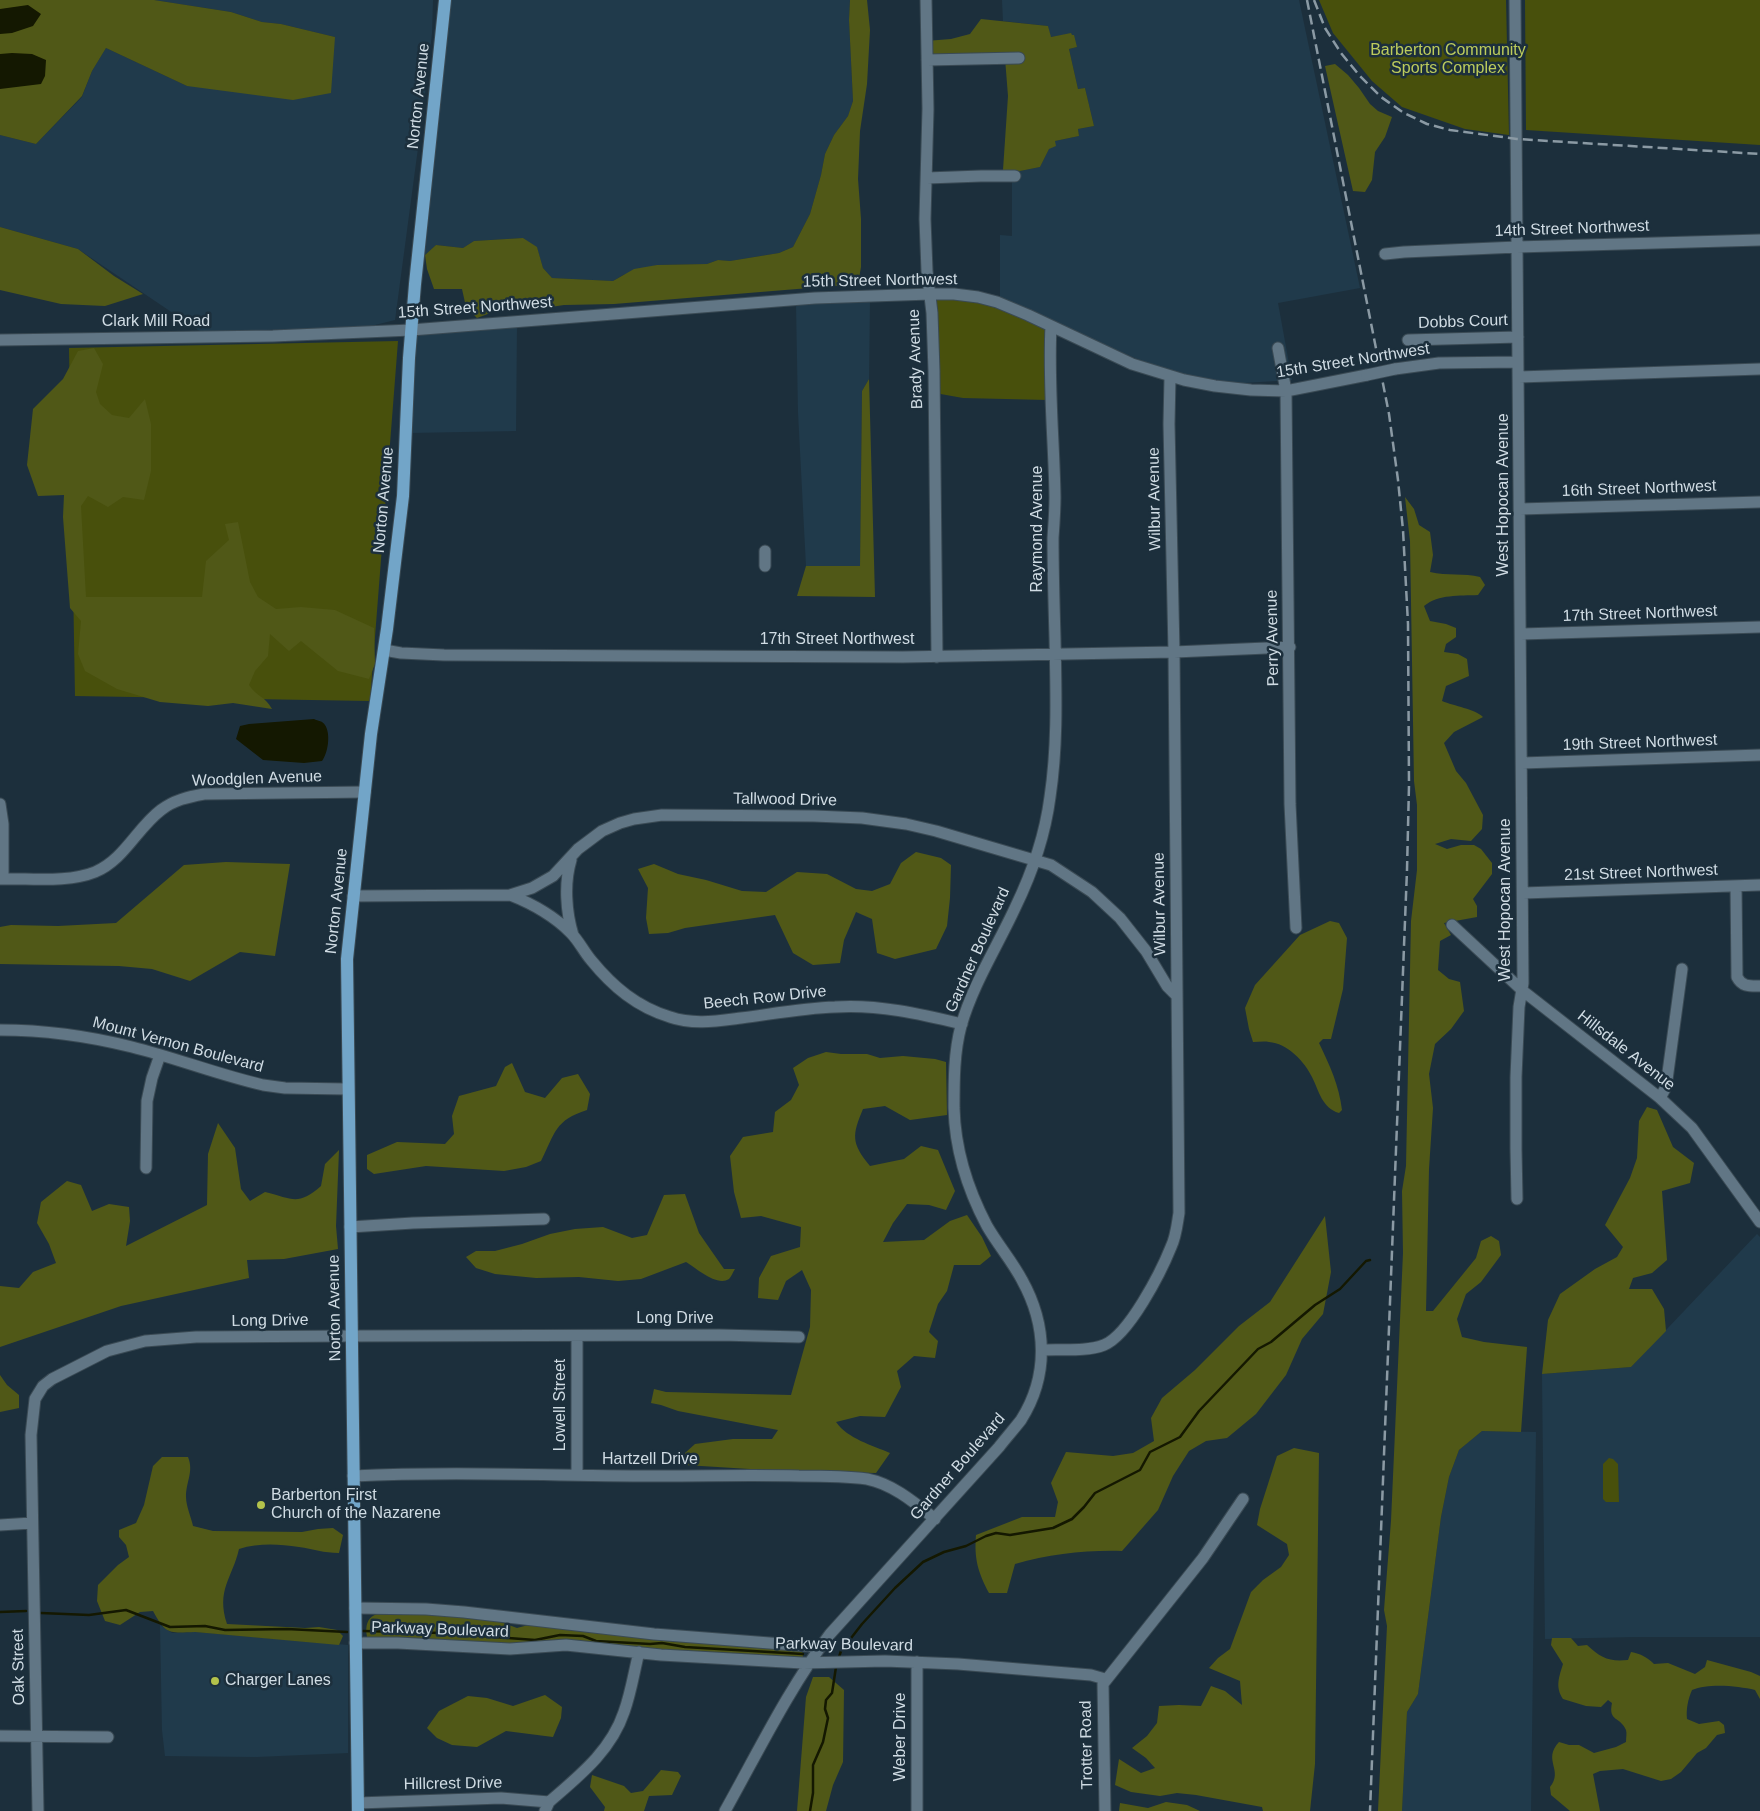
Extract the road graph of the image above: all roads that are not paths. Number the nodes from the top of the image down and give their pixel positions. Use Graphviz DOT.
graph roads {
  1 [pos="445,0"];
  2 [pos="926,0"];
  3 [pos="1515,0"];
  4 [pos="1019,58"];
  5 [pos="927,60"];
  6 [pos="1015,176"];
  7 [pos="927,178"];
  8 [pos="1760,240"];
  9 [pos="1517,247"];
  10 [pos="1385,254"];
  11 [pos="930,294"];
  12 [pos="1051,326"];
  13 [pos="411,330"];
  14 [pos="313,334"];
  15 [pos="1518,337"];
  16 [pos="0,340"];
  17 [pos="1408,340"];
  18 [pos="1278,348"];
  19 [pos="1518,362"];
  20 [pos="1760,369"];
  21 [pos="1170,377"];
  22 [pos="1519,377"];
  23 [pos="1286,391"];
  24 [pos="1760,502"];
  25 [pos="1520,509"];
  26 [pos="765,550"];
  27 [pos="765,566"];
  28 [pos="1760,626"];
  29 [pos="1521,634"];
  30 [pos="1290,647"];
  31 [pos="384,650"];
  32 [pos="1174,652"];
  33 [pos="1055,654"];
  34 [pos="937,657"];
  35 [pos="1056,732"];
  36 [pos="1760,755"];
  37 [pos="1522,763"];
  38 [pos="365,792"];
  39 [pos="0,804"];
  40 [pos="572,856"];
  41 [pos="1036,860"];
  42 [pos="1,879"];
  43 [pos="1760,885"];
  44 [pos="1736,886"];
  45 [pos="1522,893"];
  46 [pos="353,896"];
  47 [pos="510,896"];
  48 [pos="1452,925"];
  49 [pos="1296,928"];
  50 [pos="573,935"];
  51 [pos="1682,970"];
  52 [pos="1757,986"];
  53 [pos="1523,991"];
  54 [pos="1177,996"];
  55 [pos="962,1024"];
  56 [pos="0,1030"];
  57 [pos="160,1055"];
  58 [pos="348,1089"];
  59 [pos="1660,1098"];
  60 [pos="146,1168"];
  61 [pos="1517,1199"];
  62 [pos="544,1219"];
  63 [pos="1760,1222"];
  64 [pos="350,1228"];
  65 [pos="351,1336"];
  66 [pos="576,1336"];
  67 [pos="799,1337"];
  68 [pos="1043,1350"];
  69 [pos="577,1475"];
  70 [pos="353,1476"];
  71 [pos="1244,1499"];
  72 [pos="935,1519"];
  73 [pos="32,1523"];
  74 [pos="0,1525"];
  75 [pos="355,1608"];
  76 [pos="355,1643"];
  77 [pos="821,1647"];
  78 [pos="639,1652"];
  79 [pos="917,1662"];
  80 [pos="810,1663"];
  81 [pos="1105,1679"];
  82 [pos="0,1736"];
  83 [pos="36,1736"];
  84 [pos="108,1737"];
  85 [pos="358,1807"];
  86 [pos="547,1807"];
  87 [pos="38,1811"];
  88 [pos="725,1811"];
  89 [pos="917,1811"];
  90 [pos="1105,1811"];
  1 -- 13 [label="main road, Norton Avenue"];
  2 -- 5 [label="street, Brady Avenue"];
  3 -- 9 [label="street, West Hopocan Avenue"];
  4 -- 5 [label="street"];
  5 -- 7 [label="street, Brady Avenue"];
  6 -- 7 [label="street"];
  7 -- 11 [label="street, Brady Avenue"];
  8 -- 9 [label="street, 14th Street Northwest"];
  9 -- 10 [label="street, 14th Street Northwest"];
  9 -- 15 [label="street, West Hopocan Avenue"];
  11 -- 12 [label="street, 15th Street Northwest"];
  11 -- 13 [label="street, 15th Street Northwest"];
  11 -- 34 [label="street, Brady Avenue"];
  12 -- 21 [label="street, 15th Street Northwest"];
  12 -- 33 [label="street, Raymond Avenue"];
  13 -- 14 [label="street, 15th Street Northwest"];
  13 -- 31 [label="main road, Norton Avenue"];
  14 -- 16 [label="street, Clark Mill Road"];
  15 -- 17 [label="street, Dobbs Court"];
  15 -- 19 [label="street, West Hopocan Avenue"];
  18 -- 23 [label="street, Perry Avenue"];
  19 -- 22 [label="street, West Hopocan Avenue"];
  19 -- 23 [label="street, 15th Street Northwest, bridge"];
  20 -- 22 [label="street"];
  21 -- 23 [label="street, 15th Street Northwest"];
  21 -- 32 [label="street, Wilbur Avenue"];
  22 -- 25 [label="street, West Hopocan Avenue"];
  23 -- 30 [label="street, Perry Avenue"];
  24 -- 25 [label="street, 16th Street Northwest"];
  25 -- 29 [label="street, West Hopocan Avenue"];
  26 -- 27 [label="street"];
  28 -- 29 [label="street, 17th Street Northwest"];
  29 -- 37 [label="street, West Hopocan Avenue"];
  30 -- 32 [label="street, 17th Street Northwest"];
  30 -- 49 [label="street, Perry Avenue"];
  31 -- 34 [label="street, 17th Street Northwest"];
  31 -- 38 [label="main road, Norton Avenue"];
  32 -- 33 [label="street, 17th Street Northwest"];
  32 -- 54 [label="street, Wilbur Avenue"];
  33 -- 34 [label="street, 17th Street Northwest"];
  33 -- 35 [label="street, Raymond Avenue"];
  35 -- 41 [label="street, Gardner Boulevard"];
  36 -- 37 [label="street, 19th Street Northwest"];
  37 -- 45 [label="street, West Hopocan Avenue"];
  38 -- 42 [label="street, Woodglen Avenue"];
  38 -- 46 [label="main road, Norton Avenue"];
  39 -- 42 [label="street"];
  40 -- 41 [label="street, Tallwood Drive"];
  40 -- 47 [label="street, Tallwood Drive"];
  40 -- 50 [label="street, Beech Row Drive"];
  41 -- 54 [label="street, Tallwood Drive"];
  41 -- 55 [label="street, Gardner Boulevard"];
  43 -- 44 [label="street, 21st Street Northwest"];
  44 -- 45 [label="street, 21st Street Northwest"];
  44 -- 52 [label="street"];
  45 -- 53 [label="street, West Hopocan Avenue"];
  46 -- 47 [label="street, Tallwood Drive"];
  46 -- 58 [label="main road, Norton Avenue"];
  47 -- 50 [label="street, Beech Row Drive"];
  48 -- 53 [label="street, Hillsdale Avenue"];
  50 -- 55 [label="street, Beech Row Drive"];
  51 -- 59 [label="street"];
  53 -- 59 [label="street, Hillsdale Avenue"];
  53 -- 61 [label="street, West Hopocan Avenue"];
  54 -- 68 [label="street, Wilbur Avenue"];
  55 -- 68 [label="street, Gardner Boulevard"];
  56 -- 57 [label="street, Mount Vernon Boulevard"];
  57 -- 58 [label="street, Mount Vernon Boulevard"];
  57 -- 60 [label="street"];
  58 -- 64 [label="main road, Norton Avenue"];
  59 -- 63 [label="street, Hillsdale Avenue"];
  62 -- 64 [label="street"];
  64 -- 65 [label="main road, Norton Avenue"];
  65 -- 66 [label="street, Long Drive"];
  65 -- 70 [label="main road, Norton Avenue"];
  65 -- 73 [label="street, Long Drive"];
  66 -- 67 [label="street, Long Drive"];
  66 -- 69 [label="street, Lowell Street"];
  68 -- 72 [label="street, Gardner Boulevard"];
  69 -- 70 [label="street, Hartzell Drive"];
  69 -- 72 [label="street, Hartzell Drive"];
  70 -- 75 [label="main road, Norton Avenue"];
  71 -- 81 [label="street"];
  72 -- 77 [label="street, Gardner Boulevard"];
  73 -- 74 [label="street"];
  73 -- 83 [label="street, Oak Street"];
  75 -- 76 [label="main road, Norton Avenue"];
  75 -- 77 [label="street, Parkway Boulevard"];
  76 -- 78 [label="street, Parkway Boulevard"];
  76 -- 85 [label="main road, Norton Avenue"];
  77 -- 80 [label="street, Gardner Boulevard"];
  78 -- 80 [label="street, Parkway Boulevard"];
  78 -- 86 [label="street"];
  79 -- 80 [label="street, Parkway Boulevard"];
  79 -- 81 [label="street, Parkway Boulevard"];
  79 -- 89 [label="street, Weber Drive"];
  80 -- 88 [label="street, Gardner Boulevard"];
  81 -- 90 [label="street, Trotter Road"];
  82 -- 83 [label="street"];
  83 -- 84 [label="street"];
  83 -- 87 [label="street, Oak Street"];
  85 -- 86 [label="street, Hillcrest Drive"];
}
